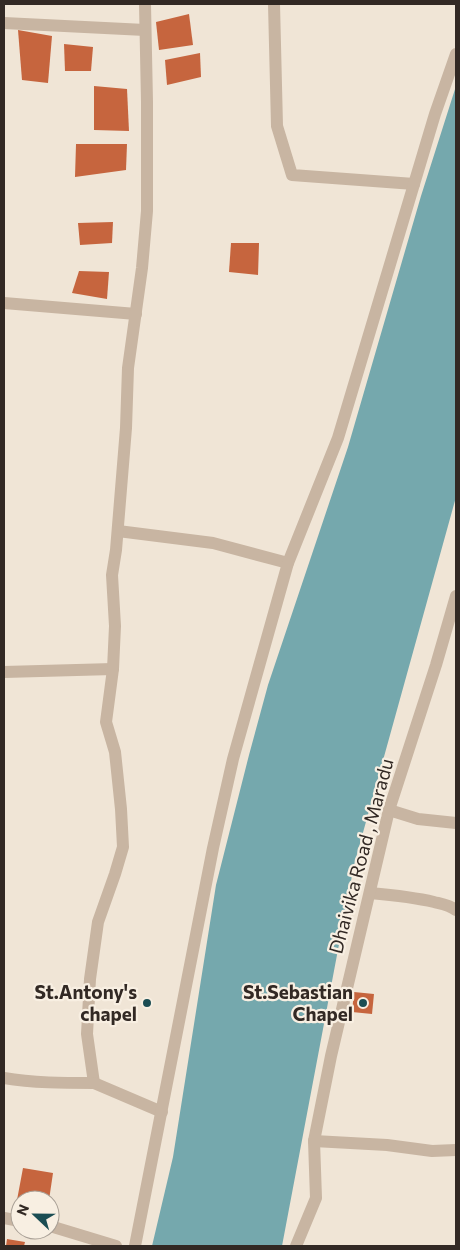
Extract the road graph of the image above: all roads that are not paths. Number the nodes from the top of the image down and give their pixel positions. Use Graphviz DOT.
graph roads {
  1 [pos="145,4"];
  2 [pos="274,4"];
  3 [pos="4,23"];
  4 [pos="145,30"];
  5 [pos="456,54"];
  6 [pos="414,184"];
  7 [pos="4,303"];
  8 [pos="136,314"];
  9 [pos="118,531"];
  10 [pos="288,563"];
  11 [pos="456,599"];
  12 [pos="113,669"];
  13 [pos="4,672"];
  14 [pos="389,810"];
  15 [pos="456,822"];
  16 [pos="370,893"];
  17 [pos="456,910"];
  18 [pos="4,1078"];
  19 [pos="94,1083"];
  20 [pos="162,1112"];
  21 [pos="314,1141"];
  22 [pos="456,1150"];
  23 [pos="60,1229"];
  24 [pos="116,1246"];
  25 [pos="135,1246"];
  26 [pos="296,1246"];
  1 -- 4 [label="street"];
  2 -- 6 [label="street"];
  3 -- 4 [label="street"];
  4 -- 8 [label="street"];
  5 -- 6 [label="street"];
  6 -- 10 [label="street"];
  7 -- 8 [label="street"];
  8 -- 9 [label="street"];
  9 -- 10 [label="street"];
  9 -- 12 [label="street"];
  10 -- 20 [label="street"];
  11 -- 14 [label="street, Dhaivika Road , Maradu"];
  12 -- 13 [label="street"];
  12 -- 19 [label="street"];
  14 -- 15 [label="street"];
  14 -- 16 [label="street, Dhaivika Road , Maradu"];
  16 -- 17 [label="street"];
  16 -- 21 [label="street, Dhaivika Road , Maradu"];
  18 -- 19 [label="street"];
  19 -- 20 [label="street"];
  20 -- 25 [label="street"];
  21 -- 22 [label="street"];
  21 -- 26 [label="street, Dhaivika Road , Maradu"];
  23 -- 24 [label="street"];
}
